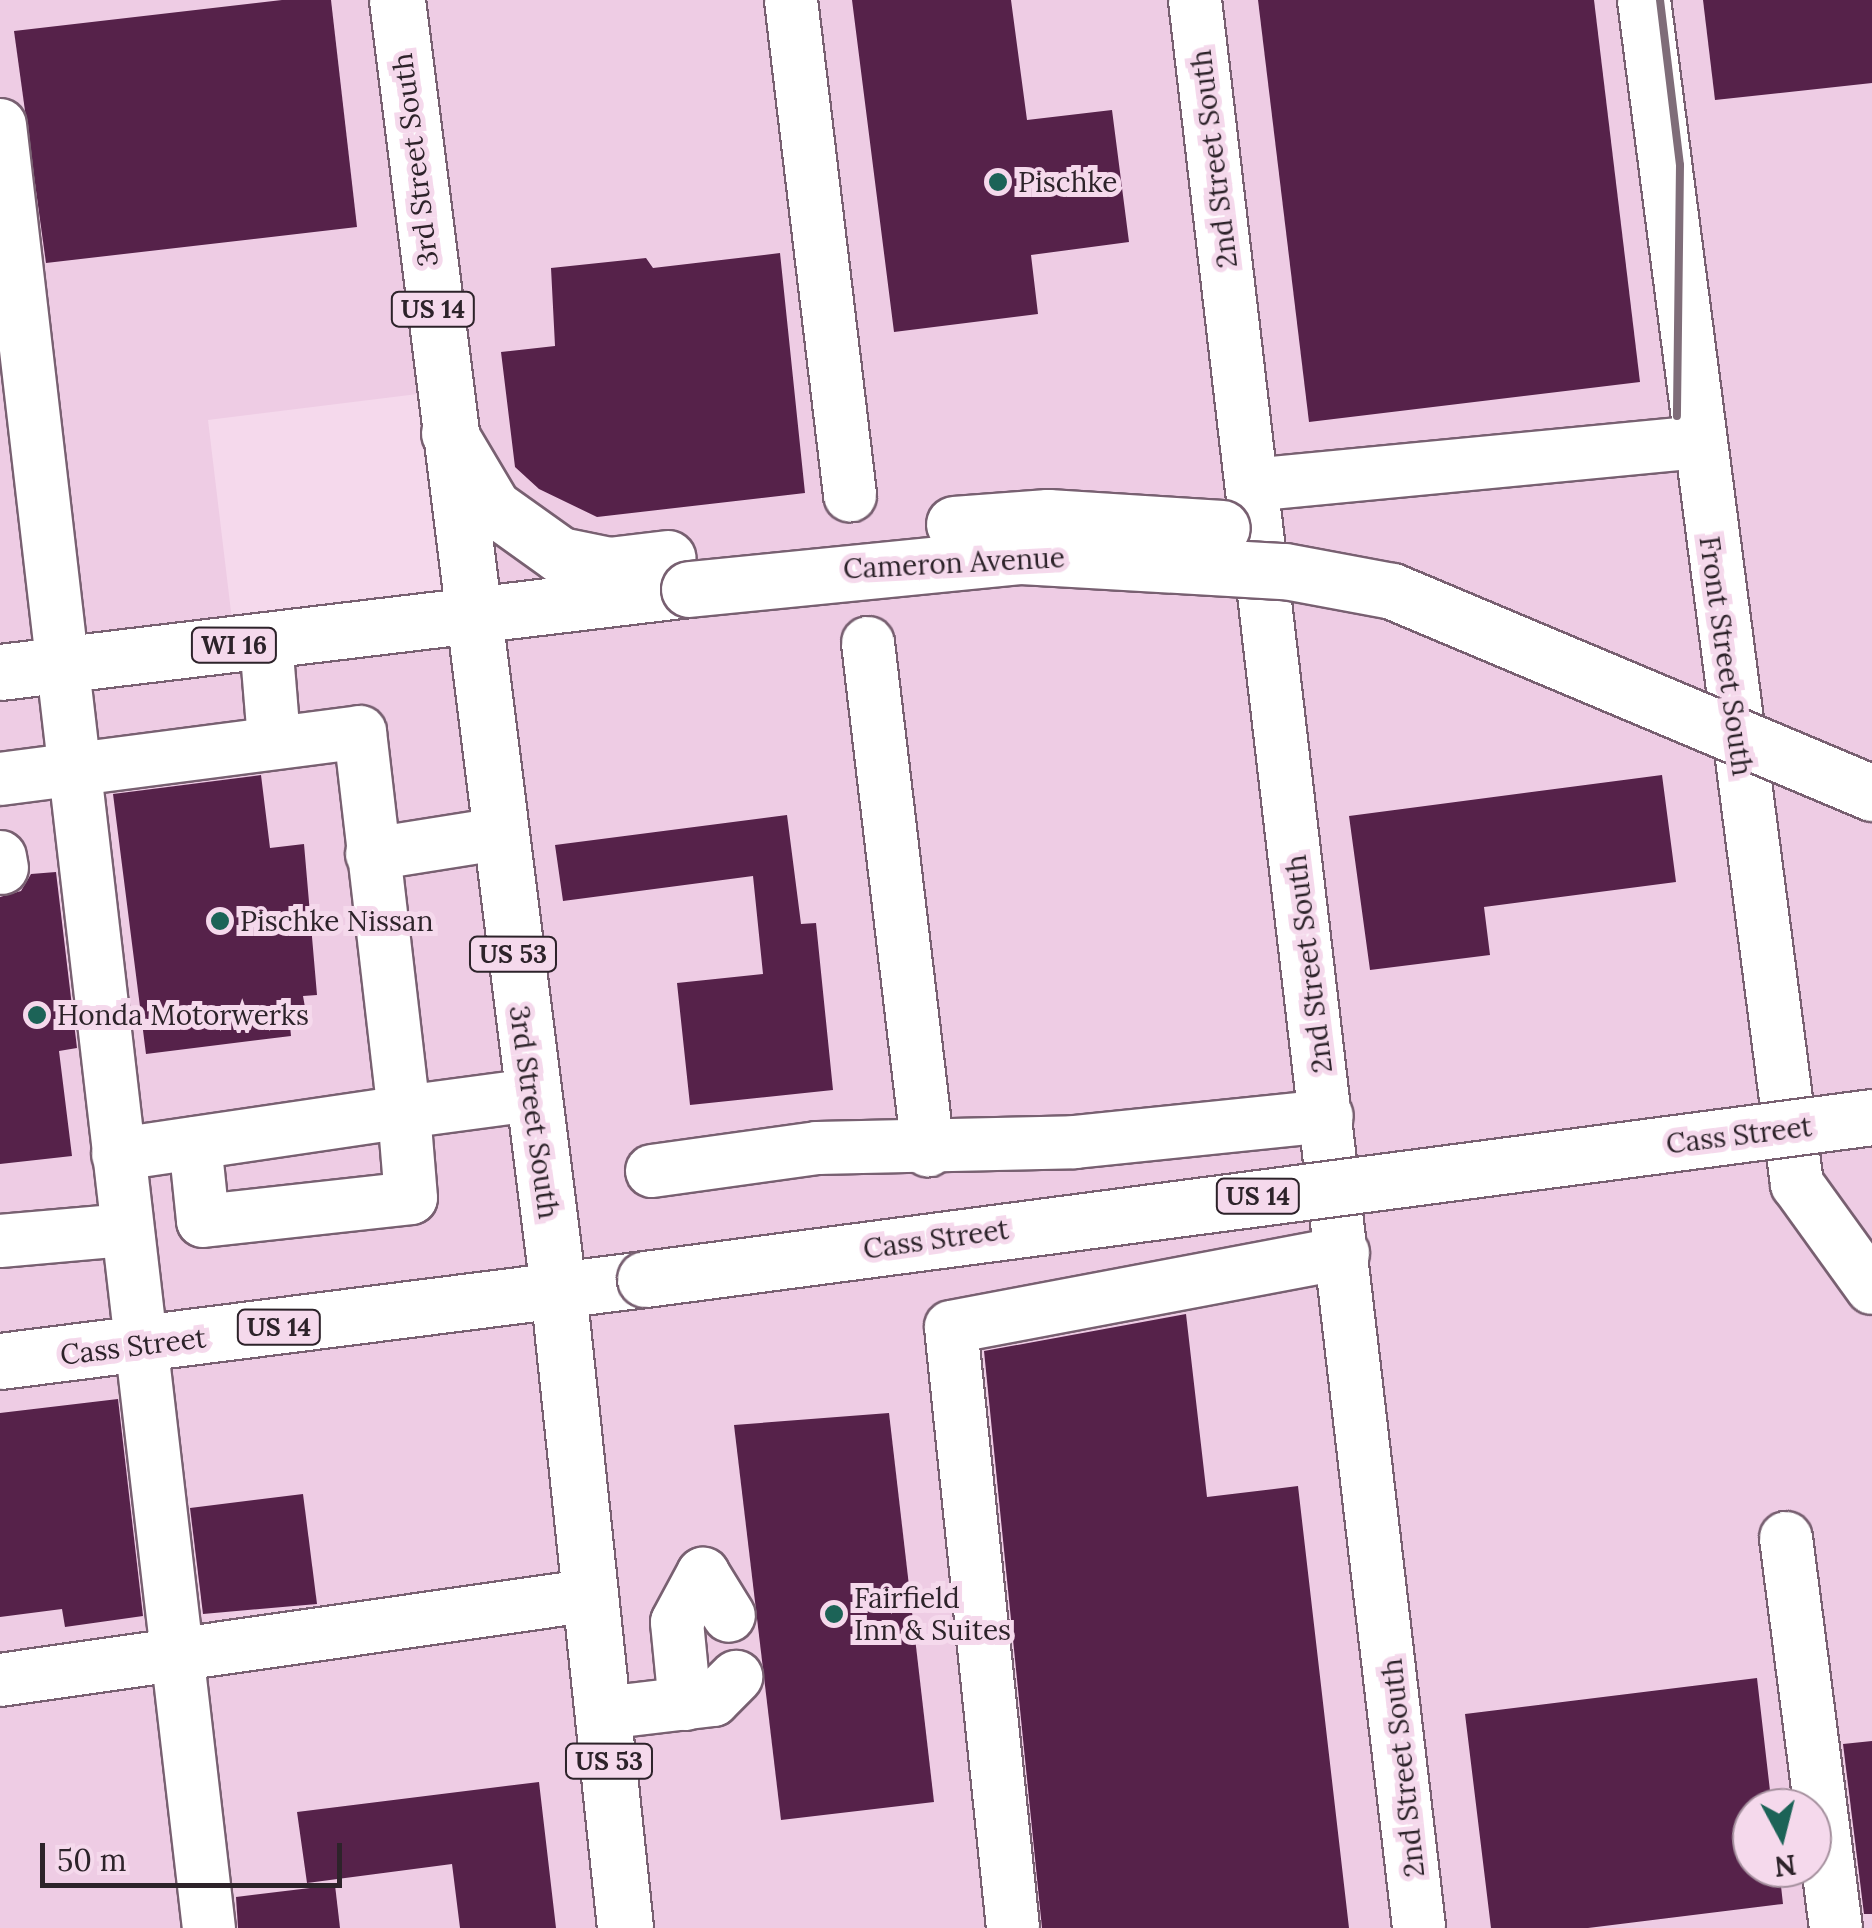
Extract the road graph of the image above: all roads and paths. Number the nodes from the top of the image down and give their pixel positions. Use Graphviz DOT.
graph roads {
  1 [pos="396,0"];
  2 [pos="791,0"];
  3 [pos="1195,0"];
  4 [pos="1644,0"];
  5 [pos="0,125"];
  6 [pos="447,430"];
  7 [pos="1696,442"];
  8 [pos="1252,485"];
  9 [pos="850,496"];
  10 [pos="688,573"];
  11 [pos="469,619"];
  12 [pos="266,642"];
  13 [pos="868,643"];
  14 [pos="66,664"];
  15 [pos="0,672"];
  16 [pos="274,740"];
  17 [pos="78,770"];
  18 [pos="0,779"];
  19 [pos="1872,793"];
  20 [pos="498,834"];
  21 [pos="372,854"];
  22 [pos="532,1095"];
  23 [pos="404,1112"];
  24 [pos="1327,1116"];
  25 [pos="1872,1117"];
  26 [pos="1788,1121"];
  27 [pos="194,1143"];
  28 [pos="928,1150"];
  29 [pos="118,1154"];
  30 [pos="652,1171"];
  31 [pos="1335,1180"];
  32 [pos="127,1230"];
  33 [pos="0,1240"];
  34 [pos="1343,1253"];
  35 [pos="1872,1288"];
  36 [pos="558,1289"];
  37 [pos="139,1346"];
  38 [pos="0,1362"];
  39 [pos="1786,1538"];
  40 [pos="592,1595"];
  41 [pos="730,1616"];
  42 [pos="176,1649"];
  43 [pos="736,1677"];
  44 [pos="0,1680"];
  45 [pos="685,1704"];
  46 [pos="604,1713"];
  47 [pos="209,1928"];
  48 [pos="626,1928"];
  49 [pos="1013,1928"];
  50 [pos="1419,1928"];
  51 [pos="1836,1928"];
  1 -- 6 [label="main road, 3rd Street South / US 14"];
  2 -- 9 [label="street"];
  3 -- 8 [label="street, 2nd Street South"];
  4 -- 7 [label="street, Front Street South"];
  5 -- 14 [label="street"];
  6 -- 10 [label="main road"];
  6 -- 11 [label="main road, 3rd Street South / US 14"];
  7 -- 8 [label="street"];
  7 -- 26 [label="street, Front Street South"];
  8 -- 24 [label="street, 2nd Street South"];
  10 -- 11 [label="main road, Cameron Avenue"];
  10 -- 19 [label="main road, Cameron Avenue, bridge"];
  11 -- 12 [label="main road, Cameron Avenue / WI 16"];
  11 -- 20 [label="main road, 3rd Street South / US 53"];
  12 -- 14 [label="main road, Cameron Avenue / WI 16"];
  12 -- 16 [label="street"];
  13 -- 28 [label="street"];
  14 -- 15 [label="main road, Cameron Avenue / WI 16"];
  14 -- 17 [label="street"];
  16 -- 17 [label="street"];
  16 -- 21 [label="street"];
  17 -- 18 [label="street"];
  17 -- 29 [label="street"];
  20 -- 21 [label="street"];
  20 -- 22 [label="main road, 3rd Street South / US 53"];
  21 -- 23 [label="street"];
  22 -- 23 [label="street"];
  22 -- 36 [label="main road, 3rd Street South / US 53"];
  23 -- 27 [label="street"];
  23 -- 27 [label="street"];
  24 -- 28 [label="street"];
  24 -- 31 [label="street, 2nd Street South"];
  25 -- 36 [label="main road, Cass Street / US 14, bridge"];
  26 -- 31 [label="street, Cass Street"];
  26 -- 35 [label="street, Front Street South"];
  27 -- 29 [label="street"];
  28 -- 30 [label="street"];
  29 -- 32 [label="street"];
  31 -- 34 [label="street, 2nd Street South"];
  32 -- 33 [label="street"];
  32 -- 37 [label="street"];
  34 -- 49 [label="street"];
  34 -- 50 [label="street, 2nd Street South"];
  36 -- 37 [label="main road, Cass Street / US 14"];
  36 -- 40 [label="main road, 3rd Street South / US 53"];
  37 -- 38 [label="main road, Cass Street / US 14"];
  37 -- 42 [label="street"];
  39 -- 51 [label="street"];
  40 -- 42 [label="street"];
  40 -- 46 [label="main road, 3rd Street South / US 53"];
  41 -- 45 [label="street"];
  42 -- 44 [label="street"];
  42 -- 47 [label="street"];
  43 -- 45 [label="street"];
  45 -- 46 [label="street"];
  46 -- 48 [label="main road, 3rd Street South / US 53"];
}
